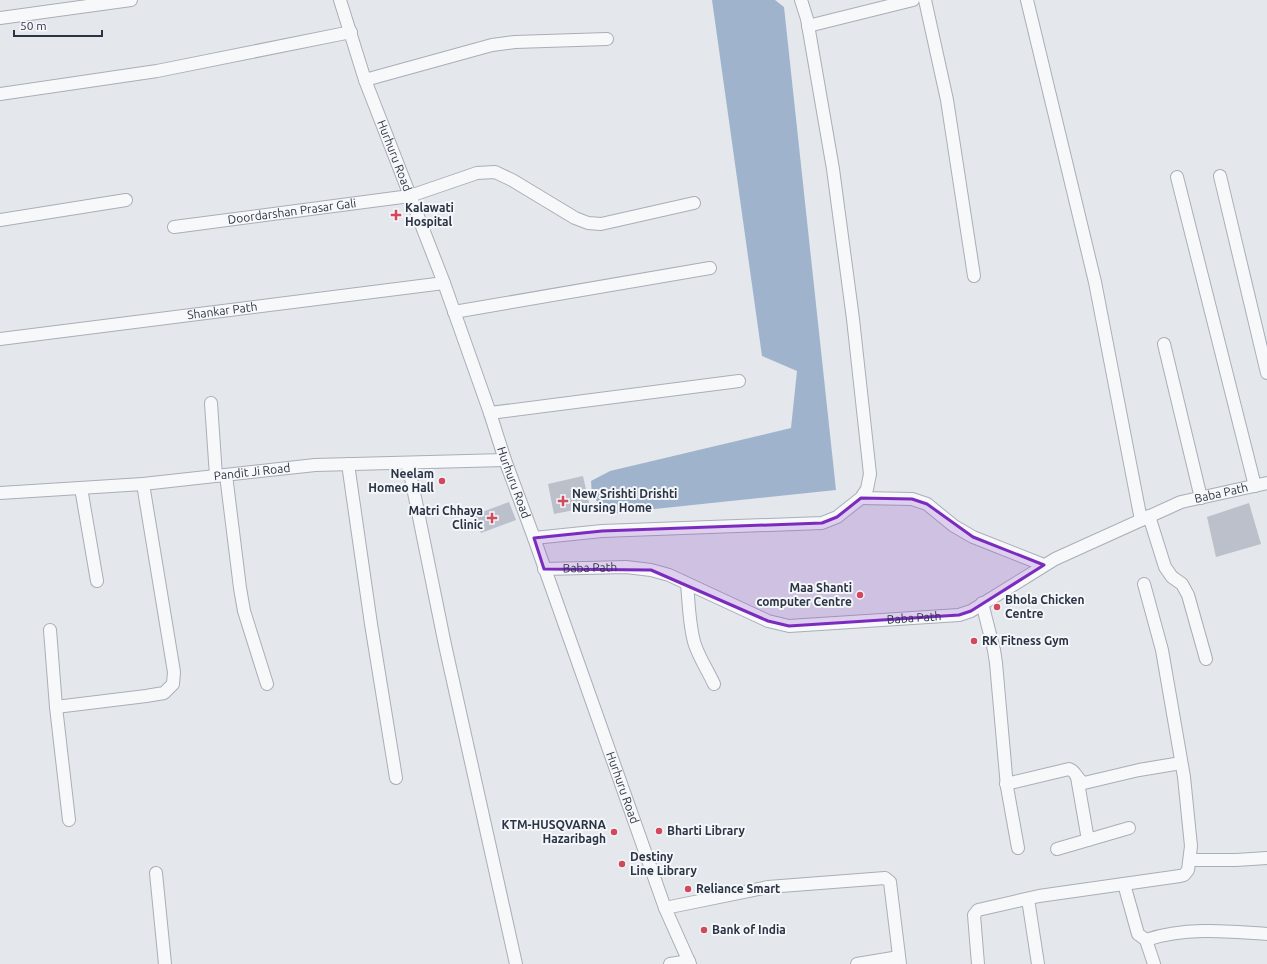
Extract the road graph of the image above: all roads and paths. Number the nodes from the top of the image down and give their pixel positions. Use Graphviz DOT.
graph roads {
  1 [pos="131,0"];
  2 [pos="340,0"];
  3 [pos="802,0"];
  4 [pos="913,0"];
  5 [pos="925,0"];
  6 [pos="1028,0"];
  7 [pos="0,18"];
  8 [pos="808,26"];
  9 [pos="351,32"];
  10 [pos="606,39"];
  11 [pos="366,80"];
  12 [pos="0,94"];
  13 [pos="1220,176"];
  14 [pos="1178,178"];
  15 [pos="410,196"];
  16 [pos="126,200"];
  17 [pos="694,203"];
  18 [pos="0,220"];
  19 [pos="174,226"];
  20 [pos="710,268"];
  21 [pos="974,276"];
  22 [pos="444,283"];
  23 [pos="454,312"];
  24 [pos="0,339"];
  25 [pos="1164,344"];
  26 [pos="1267,373"];
  27 [pos="739,381"];
  28 [pos="211,404"];
  29 [pos="490,413"];
  30 [pos="505,460"];
  31 [pos="408,463"];
  32 [pos="348,464"];
  33 [pos="221,476"];
  34 [pos="1267,483"];
  35 [pos="143,484"];
  36 [pos="1255,486"];
  37 [pos="81,488"];
  38 [pos="0,493"];
  39 [pos="861,498"];
  40 [pos="1201,498"];
  41 [pos="1145,518"];
  42 [pos="534,538"];
  43 [pos="1044,565"];
  44 [pos="544,569"];
  45 [pos="98,582"];
  46 [pos="687,584"];
  47 [pos="1144,584"];
  48 [pos="982,603"];
  49 [pos="50,630"];
  50 [pos="1206,659"];
  51 [pos="267,684"];
  52 [pos="714,684"];
  53 [pos="56,707"];
  54 [pos="1181,763"];
  55 [pos="1077,777"];
  56 [pos="396,778"];
  57 [pos="1006,784"];
  58 [pos="68,820"];
  59 [pos="1129,828"];
  60 [pos="1088,840"];
  61 [pos="1018,848"];
  62 [pos="1057,849"];
  63 [pos="1267,858"];
  64 [pos="1190,860"];
  65 [pos="156,873"];
  66 [pos="1124,884"];
  67 [pos="1028,898"];
  68 [pos="665,908"];
  69 [pos="1267,934"];
  70 [pos="1146,940"];
  71 [pos="899,960"];
  72 [pos="690,963"];
  73 [pos="165,964"];
  74 [pos="516,964"];
  75 [pos="670,964"];
  76 [pos="857,964"];
  77 [pos="978,964"];
  78 [pos="1038,964"];
  79 [pos="1154,964"];
  1 -- 7 [label="street"];
  2 -- 9 [label="street, Hurhuru Road"];
  3 -- 8 [label="street"];
  4 -- 8 [label="street"];
  5 -- 21 [label="street"];
  6 -- 41 [label="street"];
  8 -- 39 [label="street"];
  9 -- 11 [label="street, Hurhuru Road"];
  9 -- 12 [label="street"];
  10 -- 11 [label="street"];
  11 -- 15 [label="street, Hurhuru Road"];
  13 -- 26 [label="street"];
  14 -- 36 [label="street"];
  15 -- 17 [label="street, Doordarshan Prasar Gali"];
  15 -- 19 [label="street, Doordarshan Prasar Gali"];
  15 -- 22 [label="street, Hurhuru Road"];
  16 -- 18 [label="street"];
  20 -- 23 [label="street"];
  22 -- 23 [label="street, Hurhuru Road"];
  22 -- 24 [label="street, Shankar Path"];
  23 -- 29 [label="street, Hurhuru Road"];
  25 -- 40 [label="street"];
  27 -- 29 [label="street"];
  28 -- 33 [label="street"];
  29 -- 30 [label="street, Hurhuru Road"];
  30 -- 31 [label="street, Pandit Ji Road"];
  30 -- 42 [label="street, Hurhuru Road"];
  31 -- 32 [label="street, Pandit Ji Road"];
  31 -- 74 [label="street"];
  32 -- 33 [label="street, Pandit Ji Road"];
  32 -- 56 [label="street"];
  33 -- 35 [label="street, Pandit Ji Road"];
  33 -- 51 [label="street"];
  34 -- 36 [label="street, Baba Path"];
  35 -- 37 [label="street, Pandit Ji Road"];
  35 -- 53 [label="street"];
  36 -- 40 [label="street, Baba Path"];
  37 -- 38 [label="street, Pandit Ji Road"];
  37 -- 45 [label="street"];
  39 -- 42 [label="street"];
  39 -- 43 [label="street"];
  40 -- 41 [label="street, Baba Path"];
  41 -- 43 [label="street, Baba Path"];
  41 -- 50 [label="street"];
  42 -- 44 [label="street, Hurhuru Road"];
  43 -- 48 [label="street, Baba Path"];
  44 -- 46 [label="street, Baba Path"];
  44 -- 68 [label="street, Hurhuru Road"];
  46 -- 48 [label="street, Baba Path"];
  46 -- 52 [label="street"];
  47 -- 54 [label="street"];
  48 -- 57 [label="street"];
  49 -- 53 [label="street"];
  53 -- 58 [label="street"];
  54 -- 55 [label="street"];
  54 -- 64 [label="street"];
  55 -- 57 [label="street"];
  55 -- 60 [label="street"];
  57 -- 61 [label="street"];
  59 -- 60 [label="street"];
  60 -- 62 [label="street"];
  63 -- 64 [label="street"];
  64 -- 66 [label="street"];
  65 -- 73 [label="street"];
  66 -- 67 [label="street"];
  66 -- 70 [label="street"];
  67 -- 77 [label="street"];
  67 -- 78 [label="street"];
  68 -- 71 [label="street"];
  68 -- 72 [label="street, Hurhuru Road"];
  69 -- 70 [label="street"];
  70 -- 79 [label="street"];
  71 -- 76 [label="street"];
  72 -- 75 [label="street"];
}
